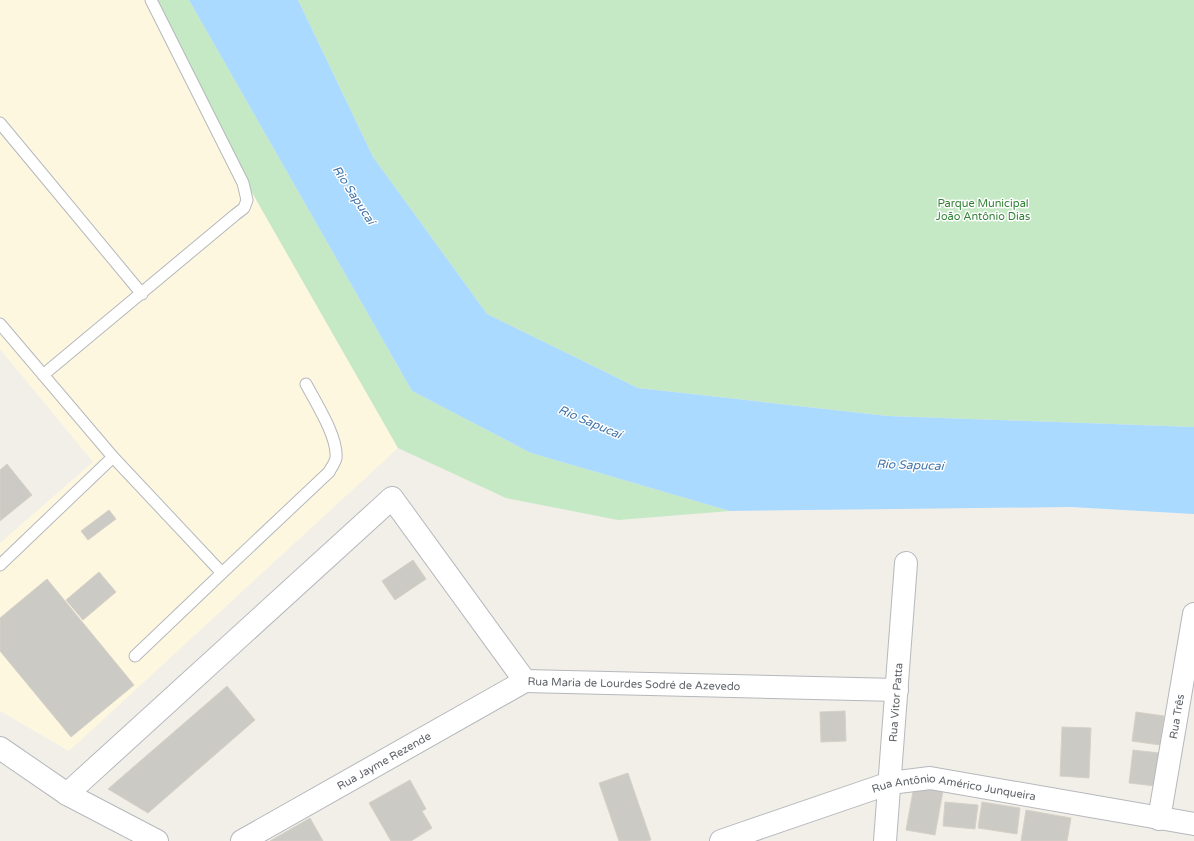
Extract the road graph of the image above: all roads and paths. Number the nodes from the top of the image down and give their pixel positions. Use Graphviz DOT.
graph roads {
  1 [pos="151,0"];
  2 [pos="0,122"];
  3 [pos="142,294"];
  4 [pos="0,324"];
  5 [pos="43,375"];
  6 [pos="306,384"];
  7 [pos="113,458"];
  8 [pos="906,563"];
  9 [pos="0,565"];
  10 [pos="222,573"];
  11 [pos="1194,614"];
  12 [pos="135,656"];
  13 [pos="525,681"];
  14 [pos="897,690"];
  15 [pos="0,748"];
  16 [pos="890,782"];
  17 [pos="67,794"];
  18 [pos="1159,819"];
  19 [pos="1194,824"];
  20 [pos="157,841"];
  21 [pos="242,841"];
  22 [pos="721,841"];
  23 [pos="885,841"];
  1 -- 3 [label="lane"];
  2 -- 3 [label="lane"];
  3 -- 5 [label="lane"];
  4 -- 5 [label="lane"];
  5 -- 7 [label="lane"];
  6 -- 10 [label="lane"];
  7 -- 9 [label="lane"];
  7 -- 10 [label="lane"];
  8 -- 14 [label="street, Rua Vitor Patta"];
  10 -- 12 [label="lane"];
  11 -- 18 [label="street, Rua Três"];
  13 -- 14 [label="street, Rua Maria de Lourdes Sodré de Azevedo"];
  13 -- 17 [label="street, Rua Maria de Lourdes Sodré de Azevedo"];
  13 -- 21 [label="street, Rua Jayme Rezende"];
  14 -- 16 [label="street, Rua Vitor Patta"];
  15 -- 17 [label="street"];
  16 -- 18 [label="street, Rua Antônio Américo Junqueira"];
  16 -- 22 [label="street, Rua Antônio Américo Junqueira"];
  16 -- 23 [label="street, Rua Vitor Patta"];
  17 -- 20 [label="street"];
  18 -- 19 [label="street, Rua Antônio Américo Junqueira"];
}
